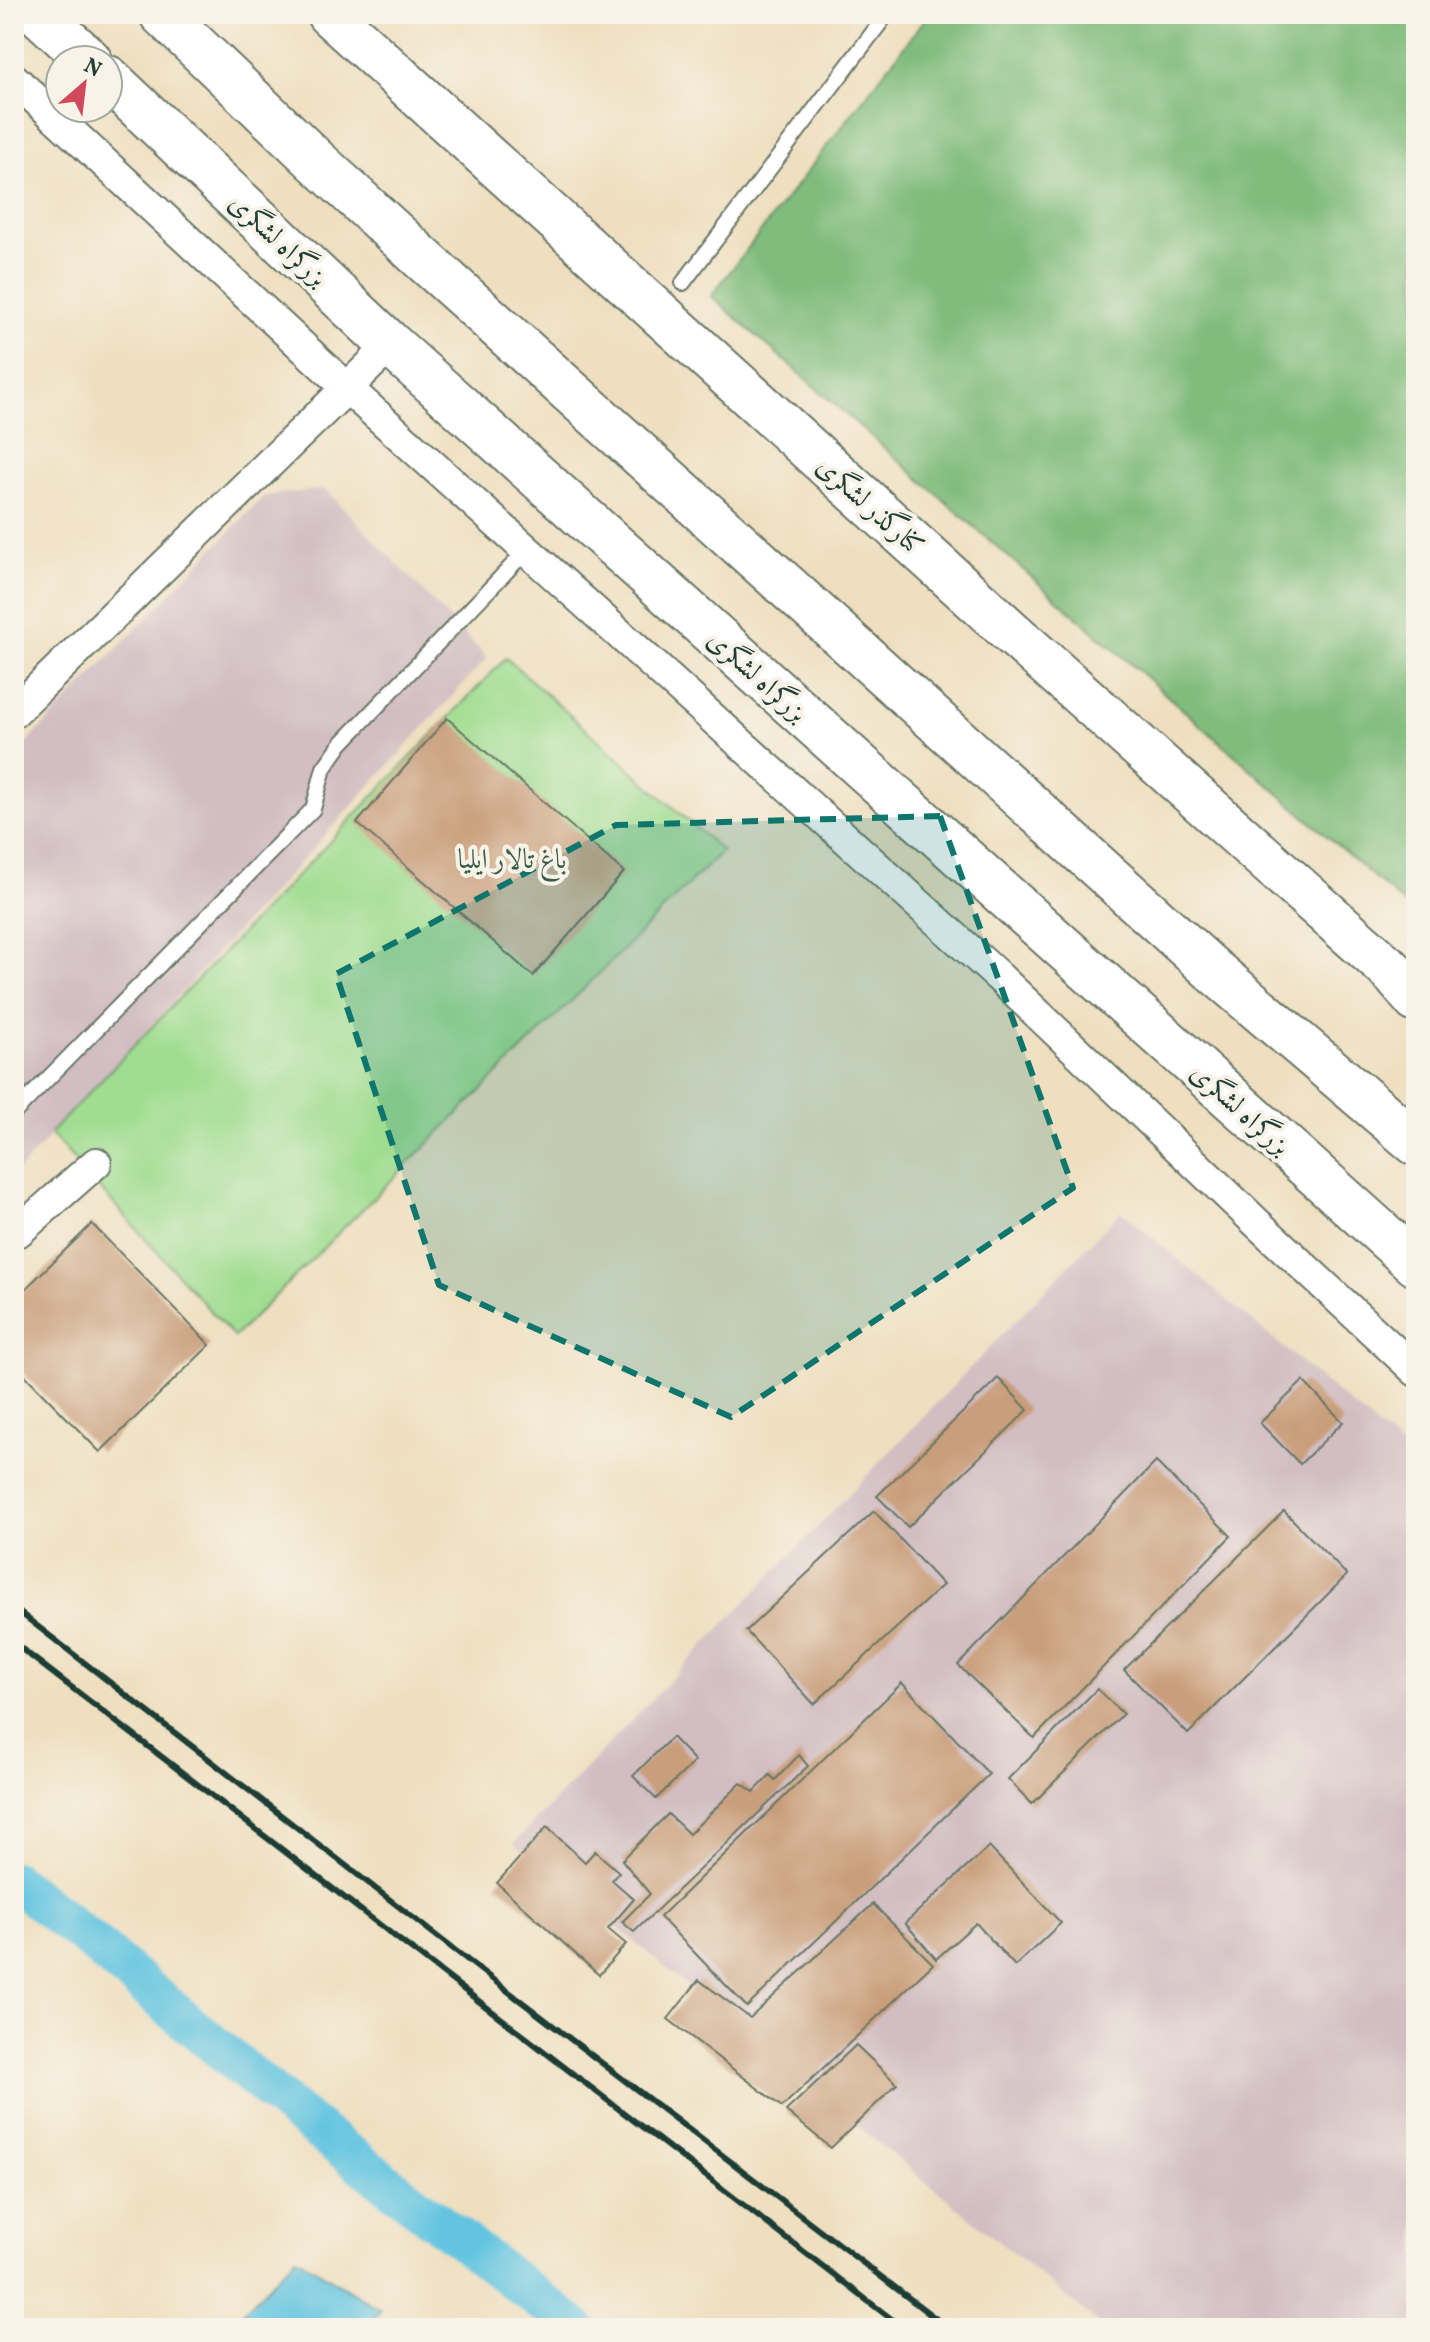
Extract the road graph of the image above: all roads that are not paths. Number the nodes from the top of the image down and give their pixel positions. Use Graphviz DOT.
graph roads {
  1 [pos="39,14"];
  2 [pos="162,14"];
  3 [pos="329,14"];
  4 [pos="887,14"];
  5 [pos="72,44"];
  6 [pos="14,79"];
  7 [pos="124,93"];
  8 [pos="683,283"];
  9 [pos="391,345"];
  10 [pos="346,387"];
  11 [pos="526,551"];
  12 [pos="14,712"];
  13 [pos="1407,987"];
  14 [pos="15,1112"];
  15 [pos="1416,1143"];
  16 [pos="96,1163"];
  17 [pos="14,1232"];
  18 [pos="1416,1264"];
  19 [pos="1416,1371"];
  1 -- 5 [label="main road"];
  2 -- 15 [label="main road"];
  3 -- 13 [label="main road, کنارگذر لشگری"];
  4 -- 8 [label="lane"];
  6 -- 10 [label="street"];
  7 -- 9 [label="main road, بزرگراه لشگری"];
  9 -- 10 [label="street"];
  9 -- 18 [label="main road, بزرگراه لشگری"];
  10 -- 11 [label="street"];
  10 -- 12 [label="street"];
  11 -- 14 [label="lane"];
  11 -- 19 [label="street"];
  16 -- 17 [label="street"];
}
